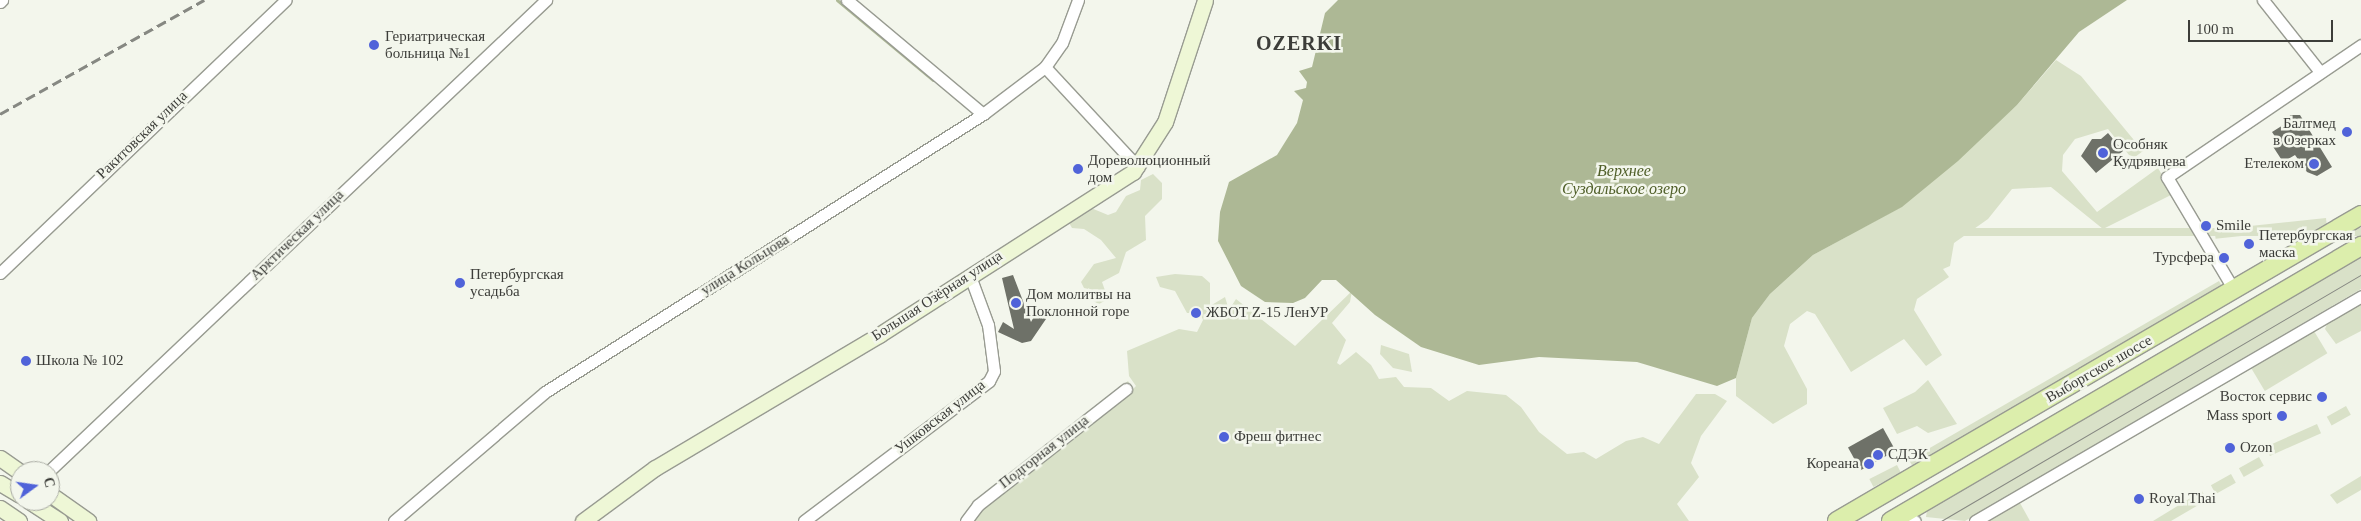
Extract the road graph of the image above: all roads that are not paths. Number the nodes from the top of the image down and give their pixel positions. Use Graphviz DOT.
graph roads {
  1 [pos="286,0"];
  2 [pos="546,0"];
  3 [pos="847,0"];
  4 [pos="1078,0"];
  5 [pos="1205,0"];
  6 [pos="2263,0"];
  7 [pos="2361,45"];
  8 [pos="1045,67"];
  9 [pos="2320,72"];
  10 [pos="983,114"];
  11 [pos="1138,167"];
  12 [pos="2361,215"];
  13 [pos="2361,246"];
  14 [pos="0,273"];
  15 [pos="970,276"];
  16 [pos="2234,290"];
  17 [pos="2361,296"];
  18 [pos="1126,389"];
  19 [pos="59,461"];
  20 [pos="60,501"];
  21 [pos="0,508"];
  22 [pos="44,511"];
  23 [pos="1901,520"];
  24 [pos="19,521"];
  25 [pos="60,521"];
  26 [pos="88,521"];
  27 [pos="394,521"];
  28 [pos="583,521"];
  29 [pos="804,521"];
  30 [pos="966,521"];
  31 [pos="1837,521"];
  32 [pos="1976,521"];
  1 -- 14 [label="street, Ракитовская улица"];
  2 -- 19 [label="street, Арктическая улица"];
  3 -- 10 [label="street"];
  4 -- 8 [label="street, улица Кольцова"];
  5 -- 11 [label="street, Большая Озёрная улица"];
  6 -- 9 [label="street"];
  7 -- 9 [label="street"];
  8 -- 10 [label="street, улица Кольцова"];
  8 -- 11 [label="street"];
  9 -- 16 [label="street"];
  10 -- 27 [label="street, улица Кольцова"];
  11 -- 15 [label="street, Большая Озёрная улица"];
  12 -- 16 [label="main road, Выборгское шоссе"];
  13 -- 23 [label="main road, Выборгское шоссе"];
  15 -- 28 [label="street, Большая Озёрная улица"];
  15 -- 29 [label="street, Ушковская улица"];
  16 -- 31 [label="main road, Выборгское шоссе"];
  17 -- 32 [label="street"];
  18 -- 30 [label="street, Подгорная улица"];
  20 -- 26 [label="street"];
  21 -- 24 [label="street"];
  22 -- 25 [label="street"];
}
